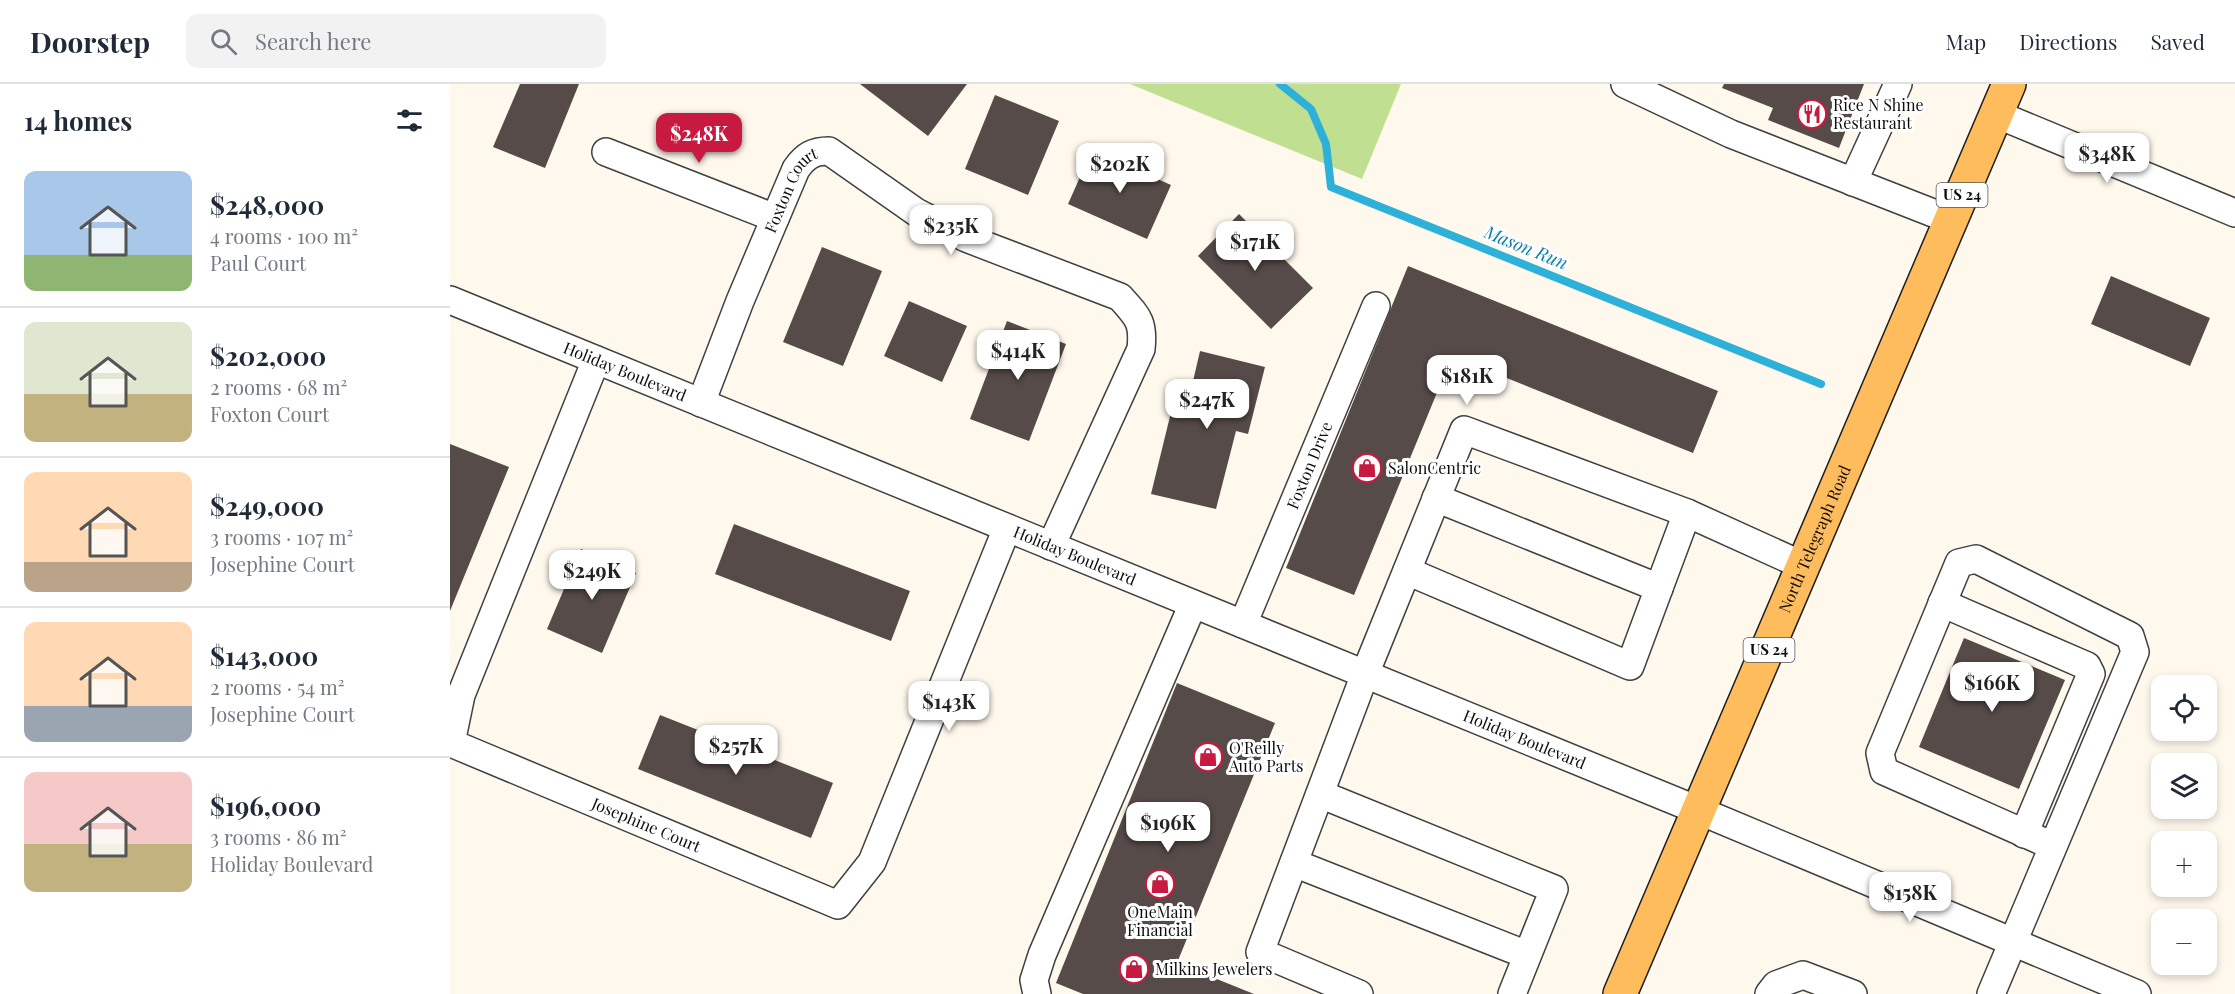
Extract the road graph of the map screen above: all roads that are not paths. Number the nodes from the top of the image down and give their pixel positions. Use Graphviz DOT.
graph roads {
  1 [pos="1625,84"];
  2 [pos="1898,84"];
  3 [pos="2009,84"];
  4 [pos="1672,94"];
  5 [pos="1996,114"];
  6 [pos="606,152"];
  7 [pos="1853,182"];
  8 [pos="2235,213"];
  9 [pos="775,218"];
  10 [pos="1951,220"];
  11 [pos="450,300"];
  12 [pos="1376,306"];
  13 [pos="596,360"];
  14 [pos="701,403"];
  15 [pos="1436,498"];
  16 [pos="1687,513"];
  17 [pos="1007,528"];
  18 [pos="1051,546"];
  19 [pos="1804,566"];
  20 [pos="1407,571"];
  21 [pos="1659,588"];
  22 [pos="1942,603"];
  23 [pos="1193,604"];
  24 [pos="1243,624"];
  25 [pos="1365,674"];
  26 [pos="1320,794"];
  27 [pos="1700,811"];
  28 [pos="2024,834"];
  29 [pos="2053,846"];
  30 [pos="1294,863"];
  31 [pos="2013,942"];
  32 [pos="1527,955"];
  33 [pos="1037,994"];
  34 [pos="1359,994"];
  35 [pos="1512,994"];
  36 [pos="1620,994"];
  37 [pos="1768,994"];
  38 [pos="1853,994"];
  39 [pos="1991,994"];
  40 [pos="2137,994"];
  1 -- 4 [label="street"];
  2 -- 7 [label="street"];
  3 -- 5 [label="main road, North Telegraph Road / US 24"];
  4 -- 7 [label="street"];
  5 -- 8 [label="street"];
  5 -- 10 [label="main road, North Telegraph Road / US 24"];
  6 -- 9 [label="street"];
  7 -- 10 [label="street"];
  9 -- 14 [label="street, Foxton Court"];
  9 -- 18 [label="street, Foxton Court"];
  10 -- 19 [label="main road, North Telegraph Road / US 24"];
  11 -- 13 [label="street, Holiday Boulevard"];
  12 -- 24 [label="street, Foxton Drive"];
  13 -- 14 [label="street, Holiday Boulevard"];
  13 -- 17 [label="street, Josephine Court"];
  14 -- 17 [label="street, Holiday Boulevard"];
  15 -- 16 [label="street"];
  15 -- 20 [label="street"];
  15 -- 21 [label="street"];
  16 -- 19 [label="street"];
  16 -- 21 [label="street"];
  17 -- 18 [label="street, Holiday Boulevard"];
  18 -- 23 [label="street, Holiday Boulevard"];
  19 -- 27 [label="main road, North Telegraph Road / US 24"];
  20 -- 21 [label="street"];
  20 -- 25 [label="street"];
  22 -- 28 [label="street"];
  22 -- 28 [label="street"];
  22 -- 29 [label="street"];
  23 -- 24 [label="street, Holiday Boulevard"];
  23 -- 33 [label="street"];
  24 -- 25 [label="street, Holiday Boulevard"];
  25 -- 26 [label="street"];
  25 -- 27 [label="street, Holiday Boulevard"];
  26 -- 30 [label="street"];
  26 -- 32 [label="street"];
  27 -- 31 [label="street, Holiday Boulevard"];
  27 -- 36 [label="main road, North Telegraph Road / US 24"];
  28 -- 29 [label="street"];
  29 -- 31 [label="street"];
  30 -- 32 [label="street"];
  30 -- 34 [label="street"];
  31 -- 39 [label="street"];
  31 -- 40 [label="street, Holiday Boulevard"];
  32 -- 35 [label="street"];
  37 -- 38 [label="street"];
}
